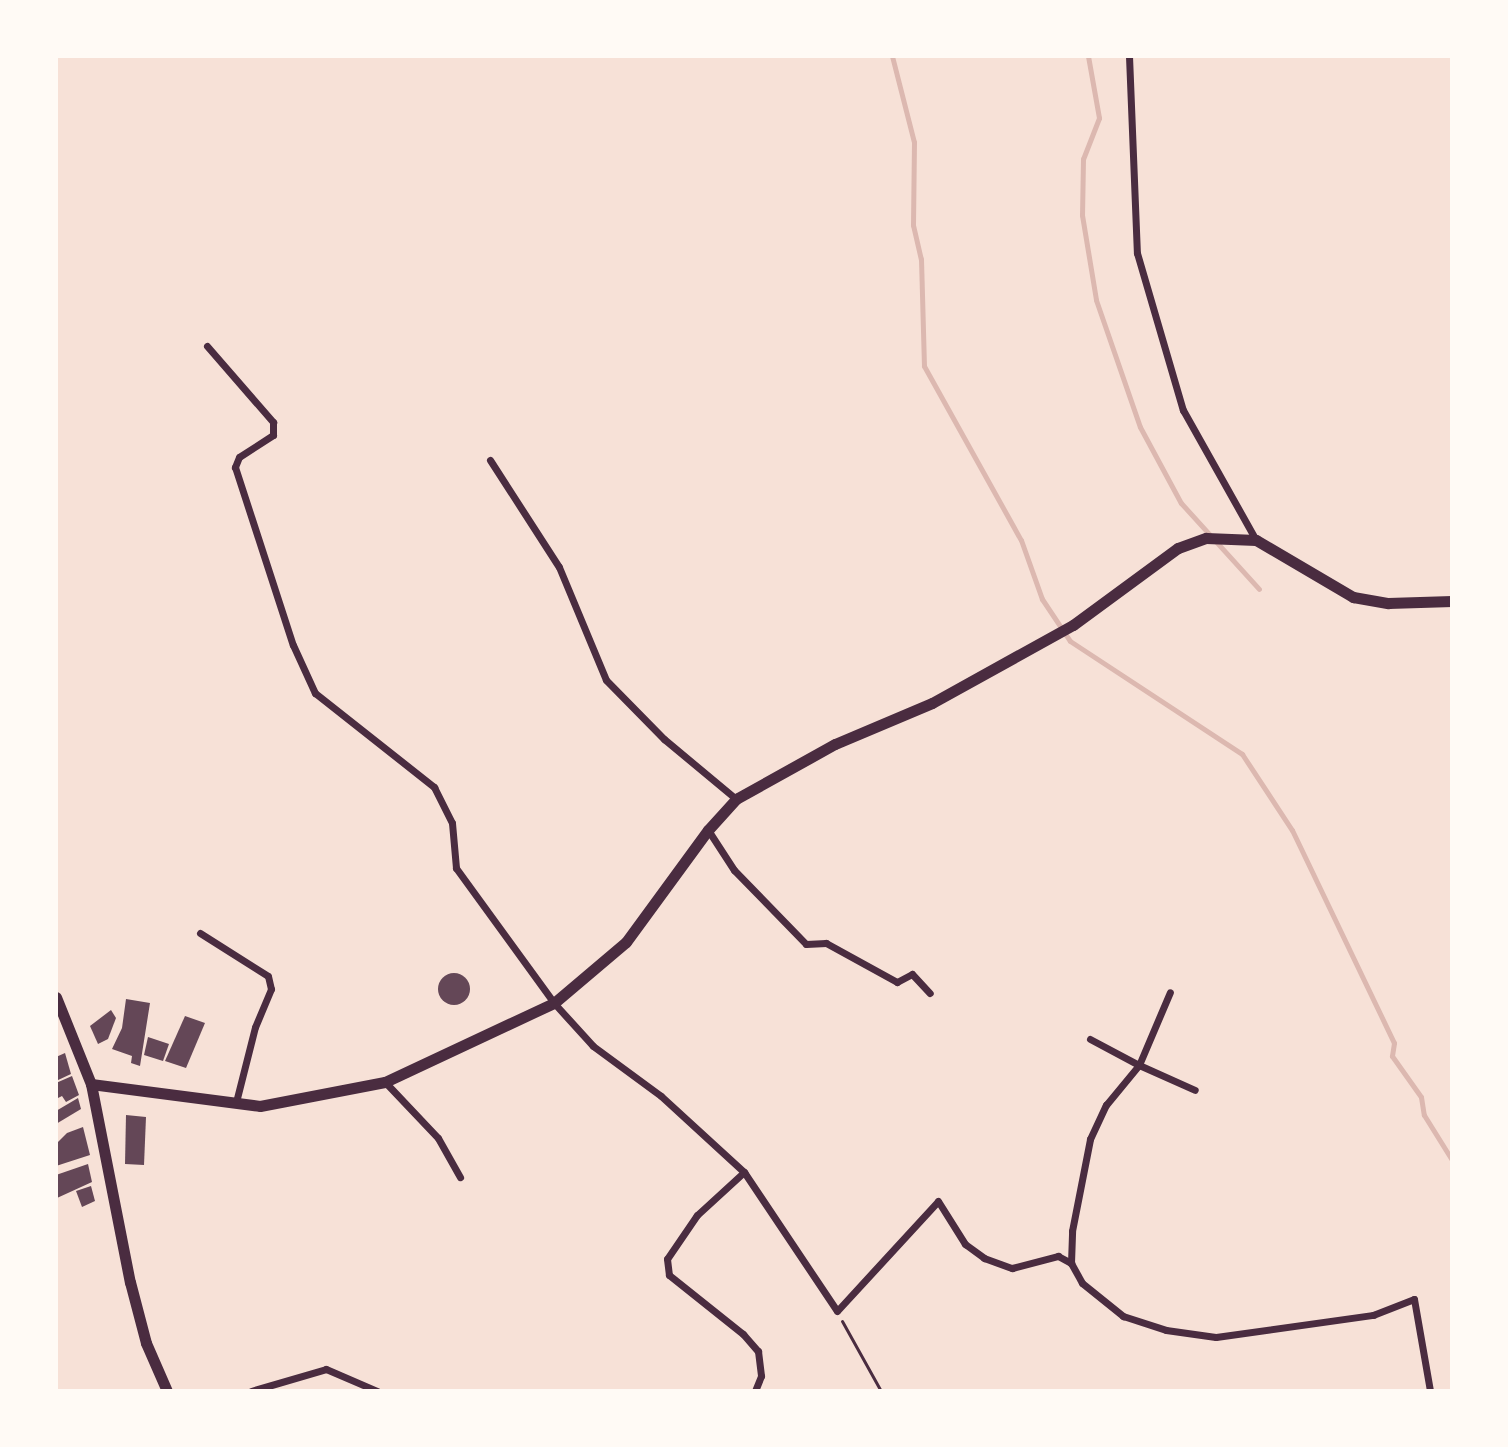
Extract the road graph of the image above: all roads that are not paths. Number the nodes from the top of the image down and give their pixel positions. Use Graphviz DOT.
graph roads {
  1 [pos="1129,56"];
  2 [pos="207,346"];
  3 [pos="490,460"];
  4 [pos="1256,540"];
  5 [pos="1452,601"];
  6 [pos="736,799"];
  7 [pos="708,830"];
  8 [pos="200,933"];
  9 [pos="1170,992"];
  10 [pos="930,993"];
  11 [pos="56,997"];
  12 [pos="554,1003"];
  13 [pos="1090,1039"];
  14 [pos="1139,1065"];
  15 [pos="385,1082"];
  16 [pos="91,1084"];
  17 [pos="1195,1090"];
  18 [pos="236,1102"];
  19 [pos="744,1172"];
  20 [pos="460,1177"];
  21 [pos="1071,1263"];
  22 [pos="167,1391"];
  23 [pos="251,1391"];
  24 [pos="377,1391"];
  25 [pos="755,1391"];
  26 [pos="1430,1391"];
  1 -- 4 [label="street"];
  2 -- 12 [label="street"];
  3 -- 6 [label="street"];
  4 -- 5 [label="main road"];
  4 -- 6 [label="main road"];
  6 -- 7 [label="main road"];
  7 -- 10 [label="street"];
  7 -- 12 [label="main road"];
  8 -- 18 [label="street"];
  9 -- 14 [label="street"];
  11 -- 16 [label="main road"];
  12 -- 15 [label="main road"];
  12 -- 19 [label="street"];
  13 -- 14 [label="street"];
  14 -- 17 [label="street"];
  14 -- 21 [label="street"];
  15 -- 18 [label="main road"];
  15 -- 20 [label="street"];
  16 -- 18 [label="main road"];
  16 -- 22 [label="main road"];
  19 -- 21 [label="street"];
  19 -- 25 [label="street"];
  21 -- 26 [label="street"];
  23 -- 24 [label="street"];
}
